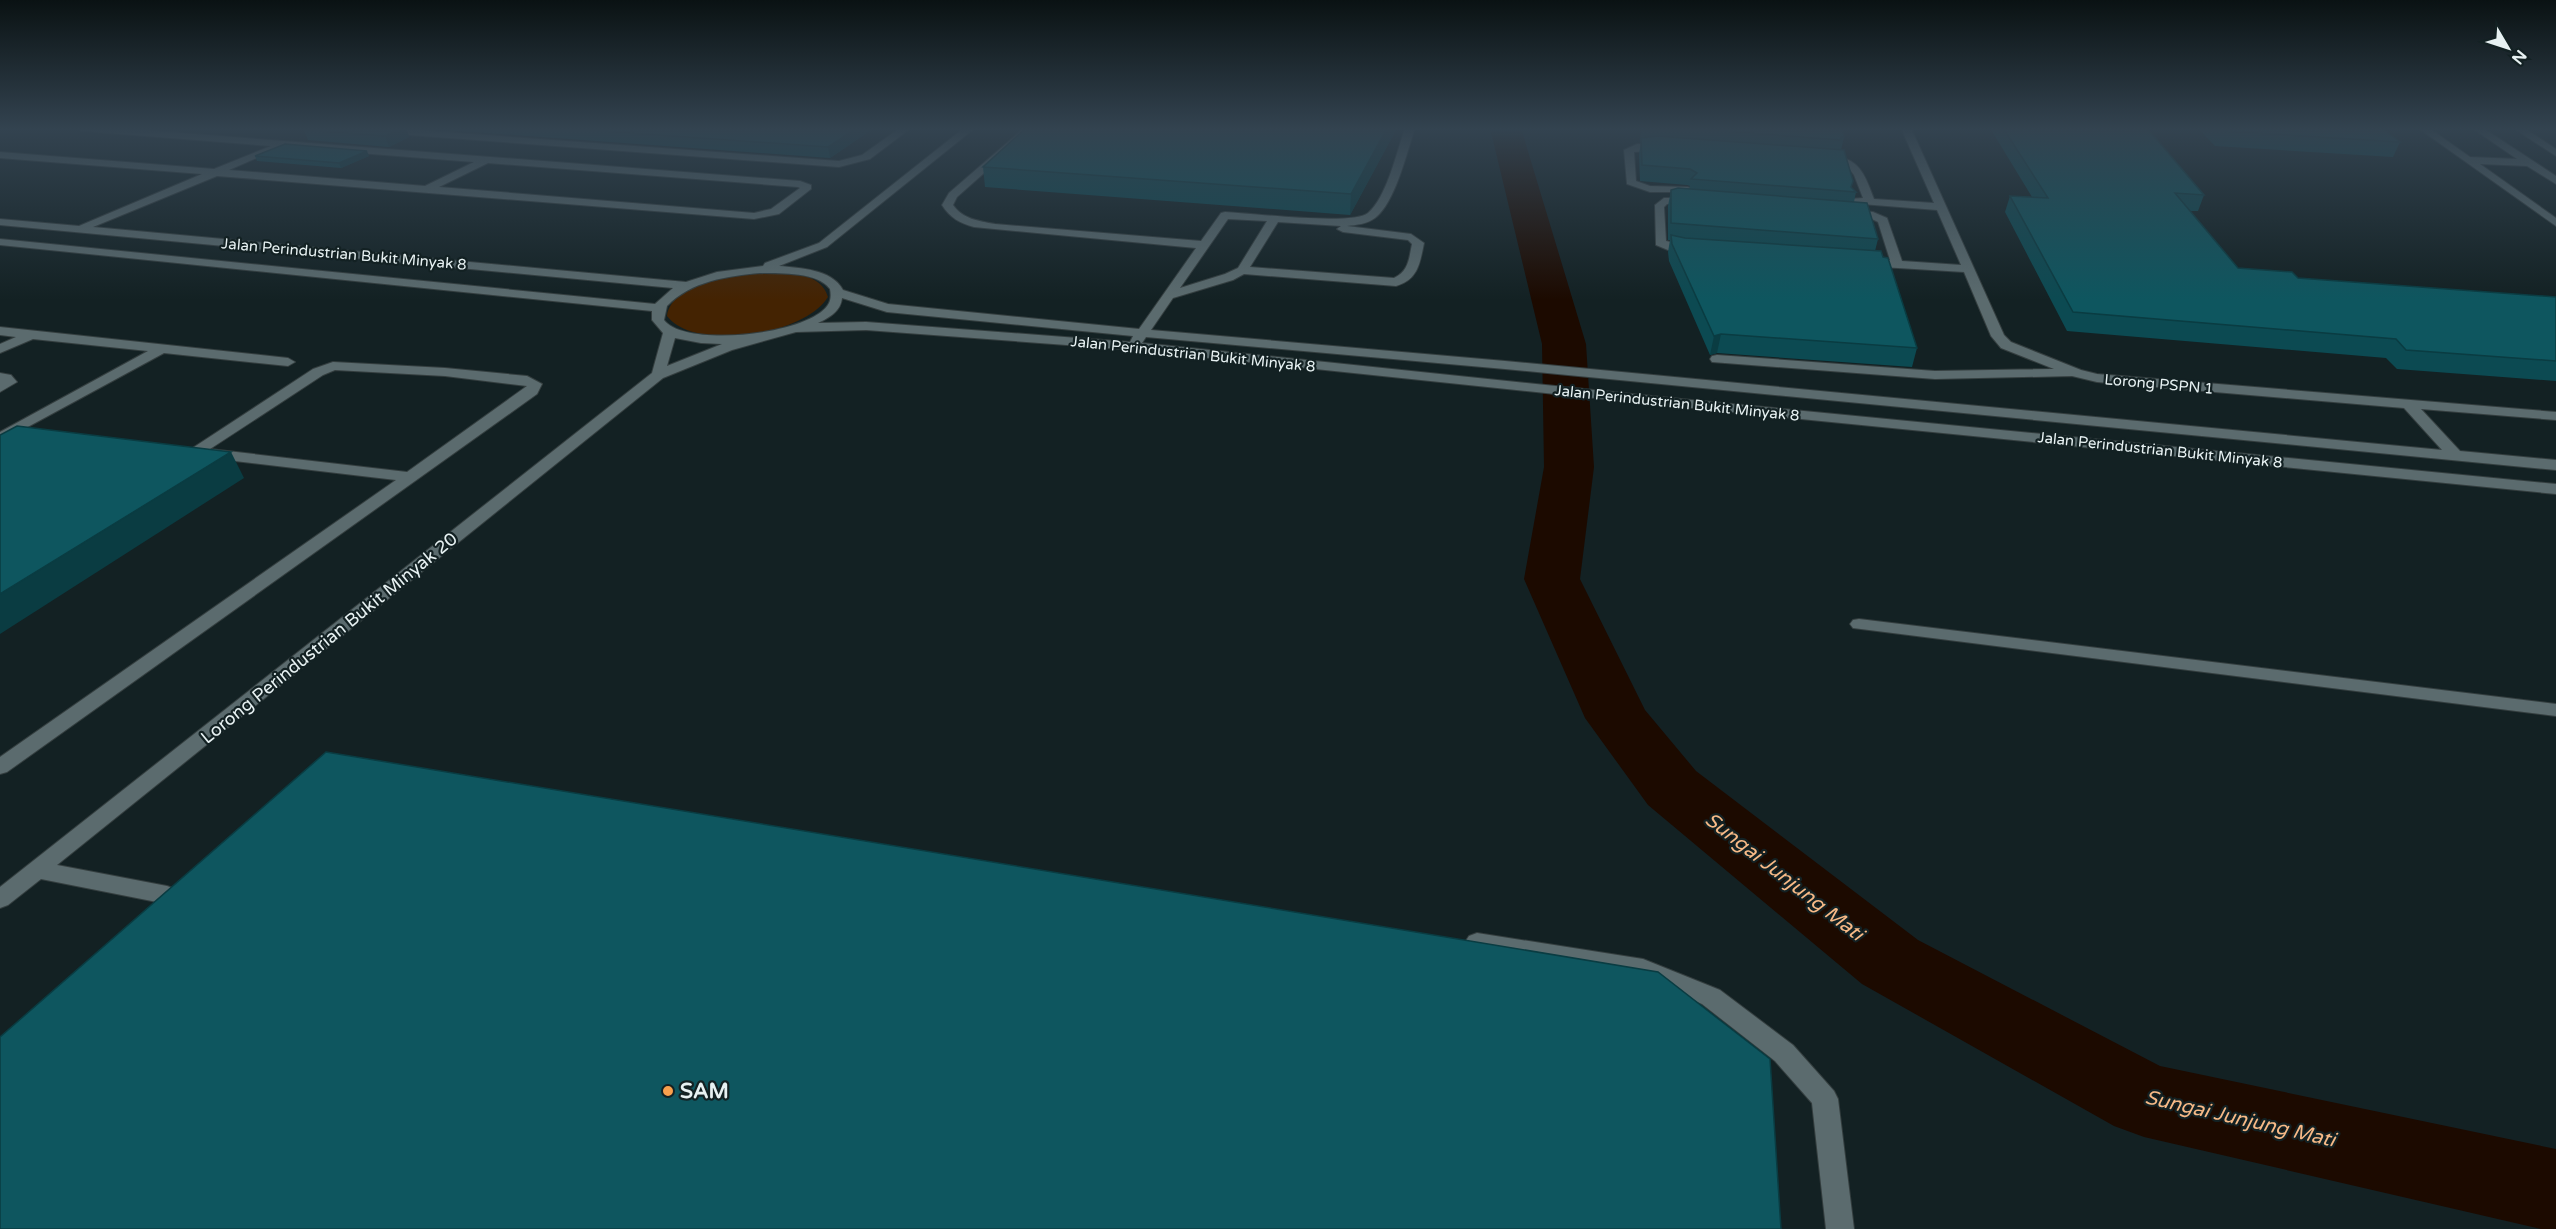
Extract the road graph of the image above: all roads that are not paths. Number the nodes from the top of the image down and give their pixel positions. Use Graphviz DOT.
graph roads {
  1 [pos="185,185"];
  2 [pos="378,185"];
  3 [pos="433,185"];
  4 [pos="802,185"];
  5 [pos="907,185"];
  6 [pos="963,185"];
  7 [pos="1388,185"];
  8 [pos="1634,185"];
  9 [pos="1863,185"];
  10 [pos="1931,185"];
  11 [pos="2503,185"];
  12 [pos="426,189"];
  13 [pos="1846,201"];
  14 [pos="1870,202"];
  15 [pos="1941,207"];
  16 [pos="1838,211"];
  17 [pos="1274,221"];
  18 [pos="0,222"];
  19 [pos="2556,223"];
  20 [pos="1323,224"];
  21 [pos="79,229"];
  22 [pos="0,242"];
  23 [pos="1203,245"];
  24 [pos="1706,251"];
  25 [pos="824,261"];
  26 [pos="1849,261"];
  27 [pos="1897,264"];
  28 [pos="1968,269"];
  29 [pos="759,270"];
  30 [pos="1242,270"];
  31 [pos="688,286"];
  32 [pos="838,293"];
  33 [pos="1167,296"];
  34 [pos="659,308"];
  35 [pos="797,328"];
  36 [pos="0,331"];
  37 [pos="670,332"];
  38 [pos="1140,333"];
  39 [pos="32,334"];
  40 [pos="752,339"];
  41 [pos="1134,346"];
  42 [pos="163,348"];
  43 [pos="0,349"];
  44 [pos="1717,359"];
  45 [pos="288,362"];
  46 [pos="2076,373"];
  47 [pos="658,375"];
  48 [pos="0,377"];
  49 [pos="0,388"];
  50 [pos="2410,406"];
  51 [pos="2556,416"];
  52 [pos="15,430"];
  53 [pos="38,433"];
  54 [pos="0,438"];
  55 [pos="2456,456"];
  56 [pos="2556,465"];
  57 [pos="410,477"];
  58 [pos="2556,489"];
  59 [pos="1859,624"];
  60 [pos="2556,710"];
  61 [pos="0,767"];
  62 [pos="38,870"];
  63 [pos="185,879"];
  64 [pos="167,895"];
  65 [pos="0,899"];
  66 [pos="150,910"];
  67 [pos="1454,938"];
  68 [pos="1839,1229"];
  1 -- 21 [label="street"];
  2 -- 12 [label="street"];
  3 -- 12 [label="street"];
  4 -- 12 [label="street"];
  5 -- 25 [label="street"];
  6 -- 23 [label="street"];
  7 -- 20 [label="street"];
  8 -- 24 [label="street"];
  9 -- 14 [label="street"];
  10 -- 15 [label="street, Lorong PSPN 1"];
  11 -- 19 [label="street"];
  13 -- 14 [label="street"];
  14 -- 15 [label="street"];
  15 -- 28 [label="street, Lorong PSPN 1"];
  16 -- 27 [label="street"];
  17 -- 20 [label="street"];
  17 -- 23 [label="street"];
  17 -- 30 [label="street"];
  18 -- 21 [label="street, Jalan Perindustrian Bukit Minyak 8"];
  20 -- 30 [label="street"];
  21 -- 31 [label="street, Jalan Perindustrian Bukit Minyak 8"];
  22 -- 34 [label="street, Jalan Perindustrian Bukit Minyak 8"];
  23 -- 33 [label="street"];
  25 -- 29 [label="street"];
  25 -- 29 [label="street"];
  25 -- 32 [label="street"];
  26 -- 27 [label="street"];
  27 -- 28 [label="street"];
  28 -- 46 [label="street, Lorong PSPN 1"];
  29 -- 31 [label="street"];
  30 -- 33 [label="street"];
  31 -- 34 [label="street"];
  32 -- 35 [label="street"];
  32 -- 38 [label="street, Jalan Perindustrian Bukit Minyak 8"];
  33 -- 38 [label="street"];
  34 -- 37 [label="street"];
  35 -- 40 [label="street"];
  35 -- 41 [label="street, Jalan Perindustrian Bukit Minyak 8"];
  36 -- 39 [label="street"];
  37 -- 40 [label="street"];
  37 -- 47 [label="street"];
  38 -- 41 [label="street"];
  38 -- 55 [label="street, Jalan Perindustrian Bukit Minyak 8"];
  39 -- 42 [label="street"];
  39 -- 43 [label="street"];
  40 -- 47 [label="street, Lorong Perindustrian Bukit Minyak 20"];
  41 -- 58 [label="street, Jalan Perindustrian Bukit Minyak 8"];
  42 -- 45 [label="street"];
  42 -- 52 [label="street"];
  44 -- 46 [label="street"];
  46 -- 50 [label="street, Lorong PSPN 1"];
  47 -- 62 [label="street, Lorong Perindustrian Bukit Minyak 20"];
  48 -- 49 [label="street"];
  50 -- 51 [label="street, Lorong PSPN 1"];
  50 -- 55 [label="street"];
  52 -- 53 [label="street"];
  52 -- 54 [label="street"];
  55 -- 56 [label="street, Jalan Perindustrian Bukit Minyak 8"];
  57 -- 57 [label="street"];
  57 -- 61 [label="street"];
  59 -- 60 [label="street"];
  62 -- 64 [label="street"];
  62 -- 65 [label="street, Lorong Perindustrian Bukit Minyak 20"];
  63 -- 64 [label="street"];
  64 -- 66 [label="street"];
  67 -- 68 [label="street"];
}
